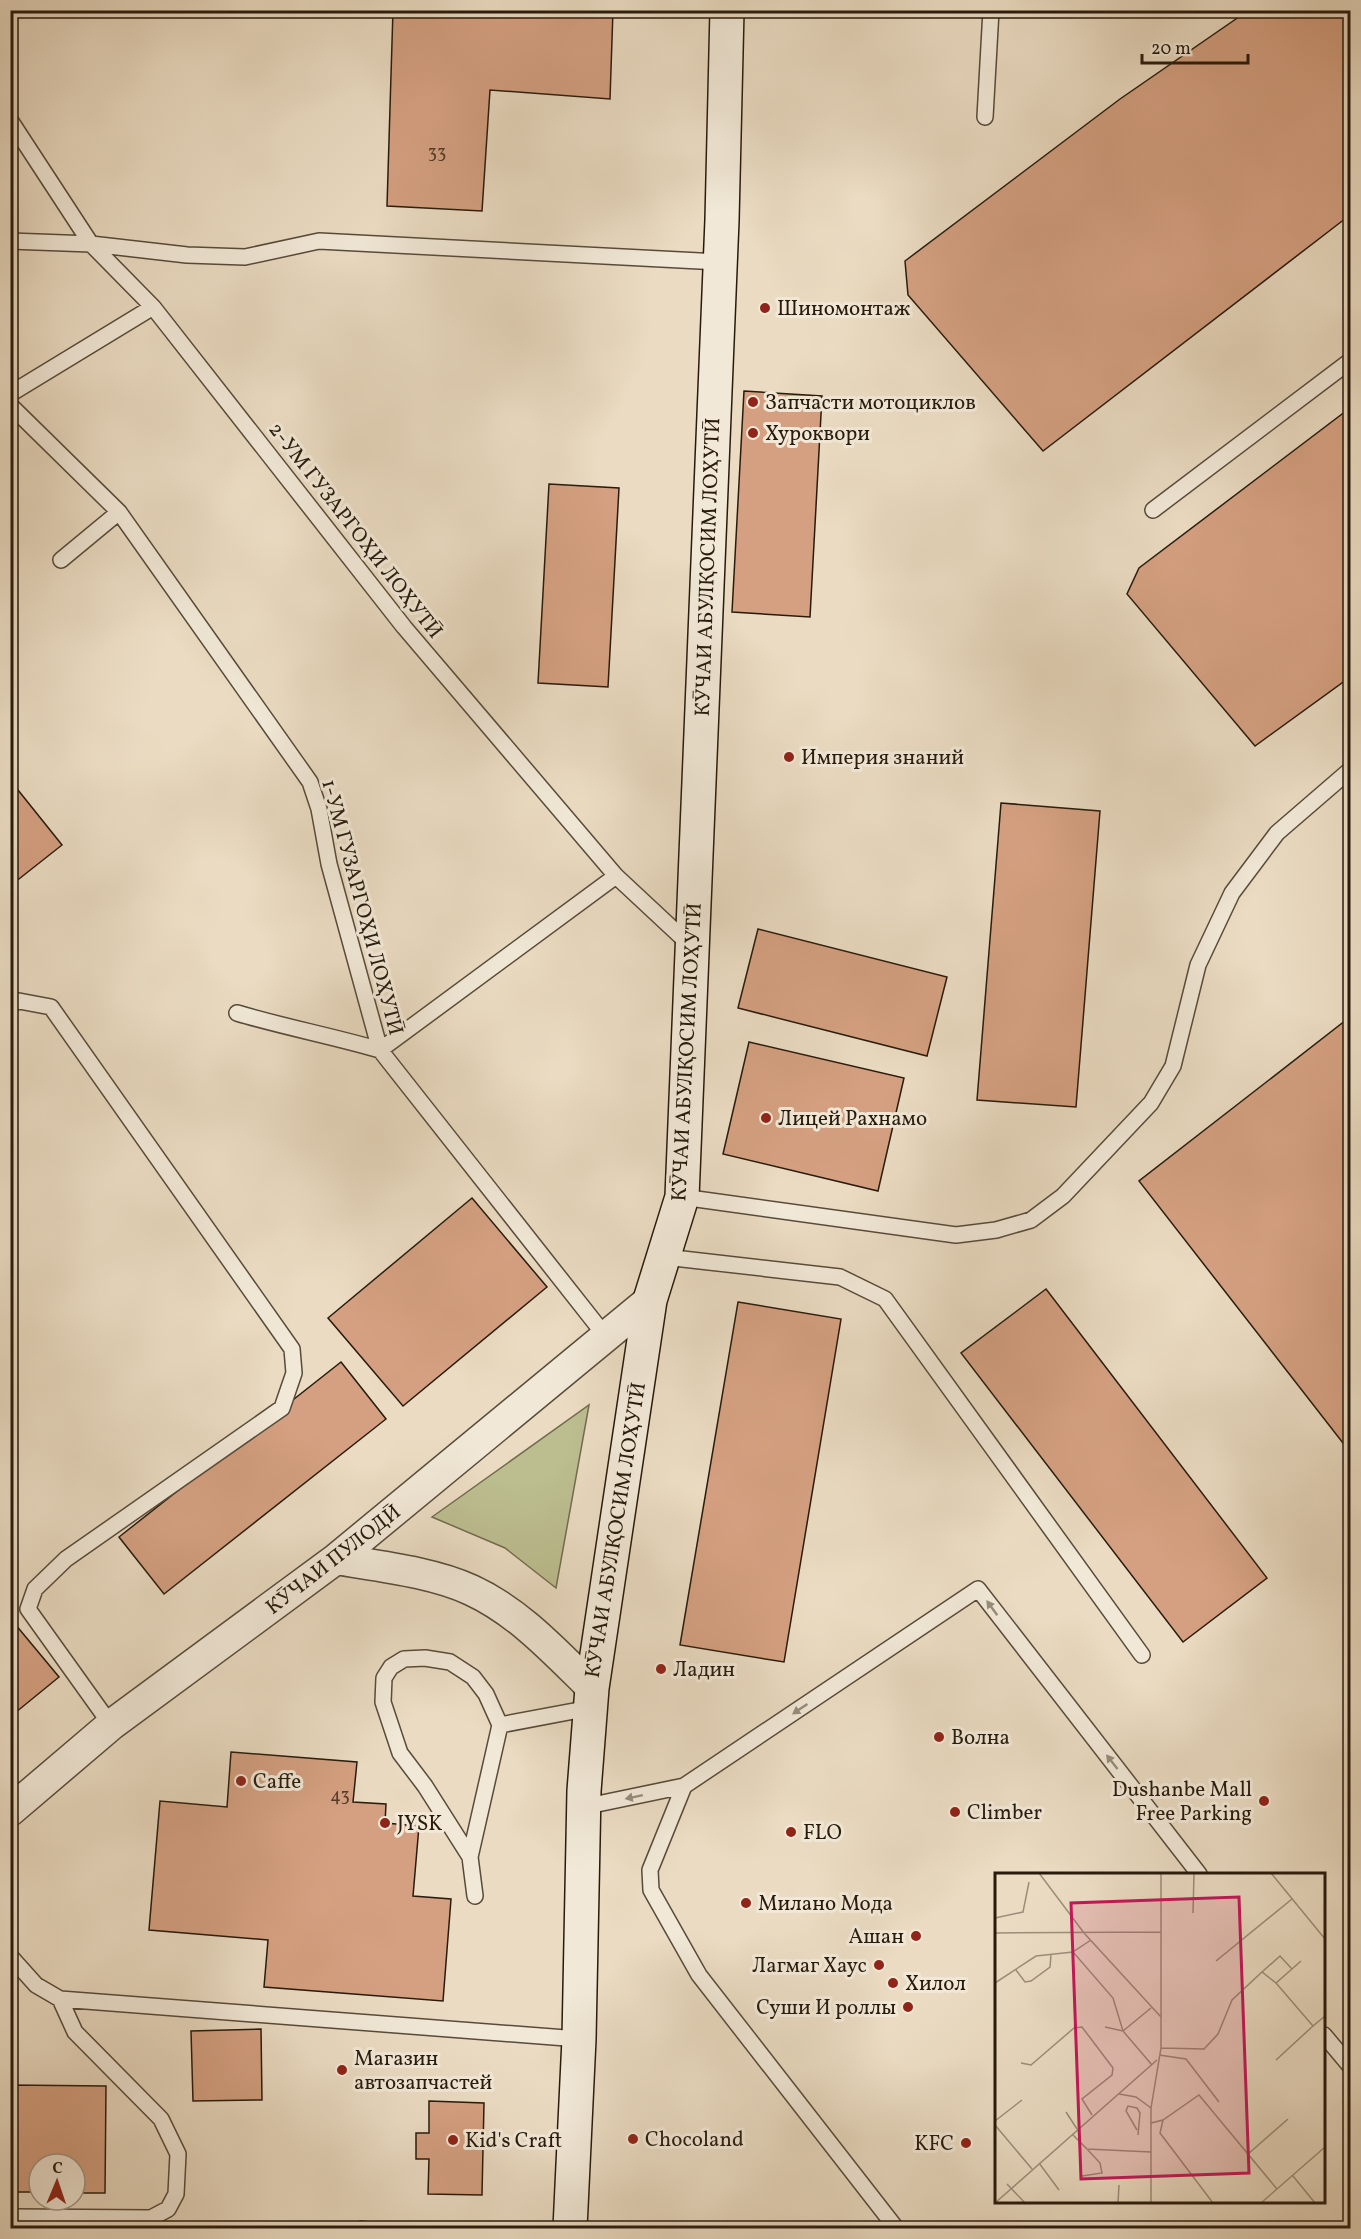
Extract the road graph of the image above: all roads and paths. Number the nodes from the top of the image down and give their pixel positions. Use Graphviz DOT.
graph roads {
  1 [pos="727,10"];
  2 [pos="991,10"];
  3 [pos="986,117"];
  4 [pos="10,120"];
  5 [pos="10,241"];
  6 [pos="91,244"];
  7 [pos="719,262"];
  8 [pos="153,307"];
  9 [pos="1350,362"];
  10 [pos="10,394"];
  11 [pos="10,405"];
  12 [pos="1153,510"];
  13 [pos="119,512"];
  14 [pos="61,560"];
  15 [pos="1350,770"];
  16 [pos="616,876"];
  17 [pos="692,946"];
  18 [pos="10,1004"];
  19 [pos="237,1012"];
  20 [pos="380,1050"];
  21 [pos="682,1197"];
  22 [pos="665,1257"];
  23 [pos="650,1300"];
  24 [pos="607,1338"];
  25 [pos="336,1559"];
  26 [pos="1142,1655"];
  27 [pos="591,1698"];
  28 [pos="111,1725"];
  29 [pos="500,1725"];
  30 [pos="684,1786"];
  31 [pos="583,1807"];
  32 [pos="10,1811"];
  33 [pos="470,1857"];
  34 [pos="1197,1873"];
  35 [pos="475,1896"];
  36 [pos="10,1956"];
  37 [pos="60,1999"];
  38 [pos="1325,2037"];
  39 [pos="579,2039"];
  40 [pos="1350,2066"];
  41 [pos="14,2217"];
  42 [pos="570,2229"];
  43 [pos="896,2229"];
  1 -- 7 [label="street, КӮЧАИ АБУЛҚОСИМ ЛОҲУТӢ"];
  2 -- 3 [label="lane"];
  4 -- 6 [label="lane, 2-УМ ГУЗАРГОҲИ ЛОҲУТӢ"];
  5 -- 6 [label="lane"];
  6 -- 7 [label="lane"];
  6 -- 8 [label="lane, 2-УМ ГУЗАРГОҲИ ЛОҲУТӢ"];
  7 -- 17 [label="street, КӮЧАИ АБУЛҚОСИМ ЛОҲУТӢ"];
  8 -- 10 [label="lane"];
  8 -- 16 [label="lane, 2-УМ ГУЗАРГОҲИ ЛОҲУТӢ"];
  9 -- 12 [label="lane"];
  11 -- 13 [label="lane, 1-УМ ГУЗАРГОҲИ ЛОҲУТӢ"];
  13 -- 14 [label="lane"];
  13 -- 20 [label="lane, 1-УМ ГУЗАРГОҲИ ЛОҲУТӢ"];
  15 -- 21 [label="lane"];
  16 -- 17 [label="lane, 2-УМ ГУЗАРГОҲИ ЛОҲУТӢ"];
  16 -- 20 [label="lane"];
  17 -- 21 [label="street, КӮЧАИ АБУЛҚОСИМ ЛОҲУТӢ"];
  18 -- 28 [label="lane"];
  19 -- 20 [label="lane"];
  20 -- 24 [label="lane, 1-УМ ГУЗАРГОҲИ ЛОҲУТӢ"];
  21 -- 22 [label="street, КӮЧАИ АБУЛҚОСИМ ЛОҲУТӢ"];
  22 -- 23 [label="street, КӮЧАИ АБУЛҚОСИМ ЛОҲУТӢ"];
  22 -- 26 [label="lane"];
  23 -- 24 [label="street, КӮЧАИ ПУЛОДӢ"];
  23 -- 27 [label="street, КӮЧАИ АБУЛҚОСИМ ЛОҲУТӢ"];
  24 -- 25 [label="street, КӮЧАИ ПУЛОДӢ"];
  25 -- 27 [label="street"];
  25 -- 28 [label="street, КӮЧАИ ПУЛОДӢ"];
  27 -- 29 [label="lane"];
  27 -- 31 [label="street, КӮЧАИ АБУЛҚОСИМ ЛОҲУТӢ"];
  28 -- 32 [label="street, КӮЧАИ ПУЛОДӢ"];
  29 -- 33 [label="lane"];
  29 -- 33 [label="lane"];
  30 -- 31 [label="lane, one-way"];
  34 -- 30 [label="lane, one-way"];
  30 -- 43 [label="lane"];
  31 -- 39 [label="street, КӮЧАИ АБУЛҚОСИМ ЛОҲУТӢ"];
  33 -- 35 [label="lane"];
  36 -- 37 [label="lane"];
  37 -- 39 [label="lane"];
  37 -- 41 [label="lane"];
  38 -- 40 [label="lane"];
  39 -- 42 [label="street, КӮЧАИ АБУЛҚОСИМ ЛОҲУТӢ"];
}
